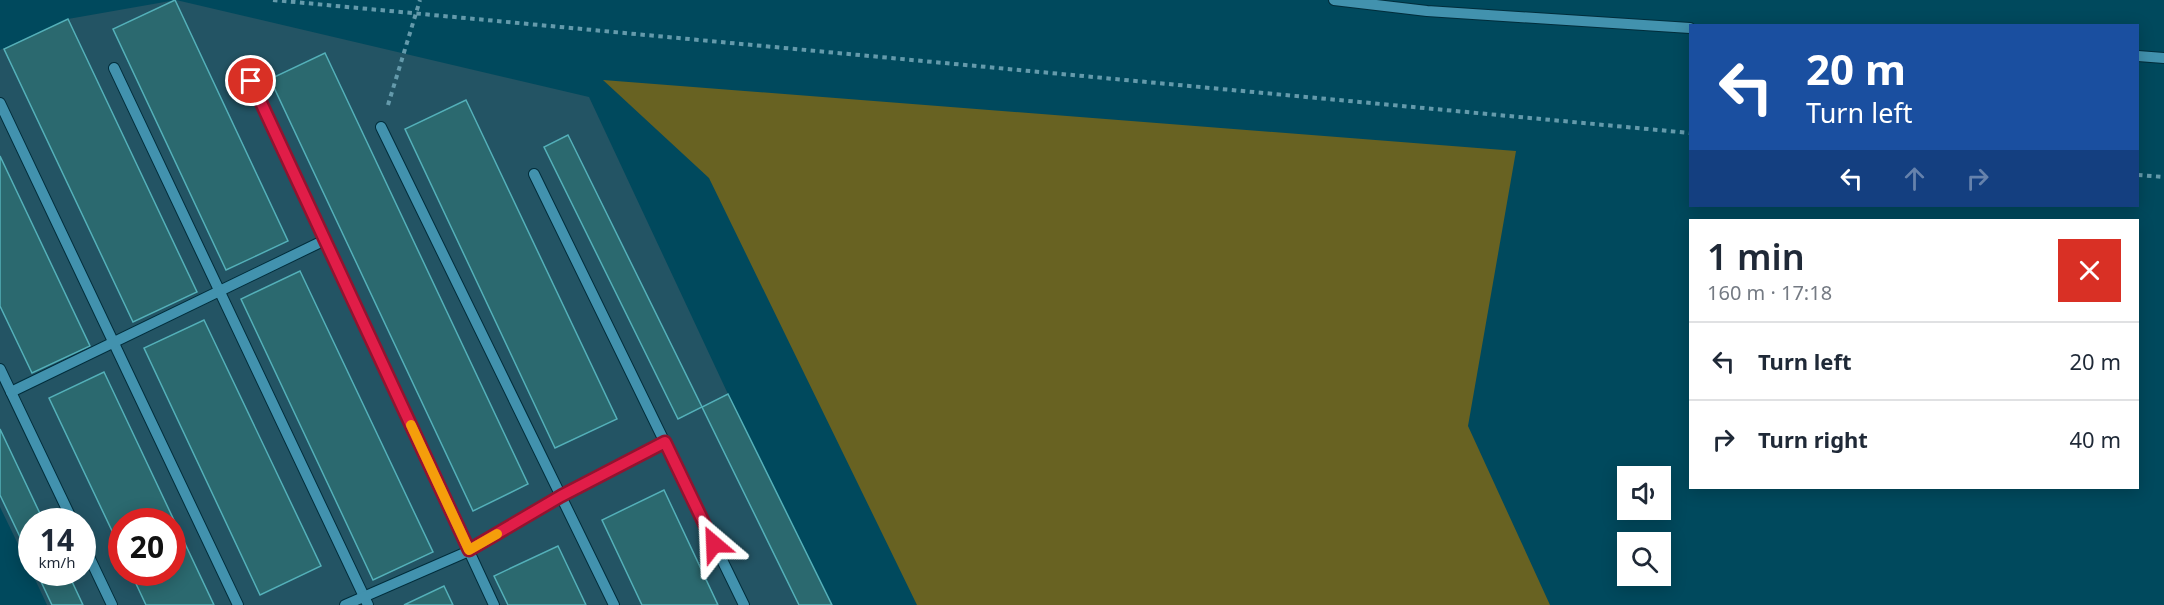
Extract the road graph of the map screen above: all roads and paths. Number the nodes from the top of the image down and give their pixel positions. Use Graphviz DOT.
graph roads {
  1 [pos="273,0"];
  2 [pos="420,0"];
  3 [pos="1334,0"];
  4 [pos="1428,6"];
  5 [pos="416,13"];
  6 [pos="1689,28"];
  7 [pos="2139,56"];
  8 [pos="2164,58"];
  9 [pos="114,68"];
  10 [pos="251,81"];
  11 [pos="0,103"];
  12 [pos="381,127"];
  13 [pos="1689,133"];
  14 [pos="534,174"];
  15 [pos="2139,175"];
  16 [pos="2164,177"];
  17 [pos="324,240"];
  18 [pos="219,291"];
  19 [pos="113,342"];
  20 [pos="0,369"];
  21 [pos="11,392"];
  22 [pos="665,442"];
  23 [pos="561,496"];
  24 [pos="66,508"];
  25 [pos="469,550"];
  26 [pos="96,571"];
  27 [pos="366,601"];
  28 [pos="112,605"];
  29 [pos="238,605"];
  30 [pos="345,605"];
  31 [pos="494,605"];
  32 [pos="614,605"];
  33 [pos="744,605"];
  1 -- 5 [label="path"];
  2 -- 5 [label="path"];
  3 -- 4 [label="lane"];
  4 -- 6 [label="lane"];
  5 -- 12 [label="path"];
  5 -- 13 [label="path"];
  7 -- 8 [label="lane"];
  9 -- 18 [label="lane"];
  10 -- 17 [label="lane"];
  11 -- 19 [label="lane"];
  12 -- 23 [label="lane"];
  14 -- 22 [label="lane"];
  15 -- 16 [label="path"];
  17 -- 18 [label="lane"];
  17 -- 25 [label="lane"];
  18 -- 19 [label="lane"];
  18 -- 27 [label="lane"];
  19 -- 21 [label="lane"];
  19 -- 29 [label="lane"];
  20 -- 21 [label="lane"];
  21 -- 24 [label="lane"];
  22 -- 23 [label="lane"];
  22 -- 33 [label="lane"];
  23 -- 25 [label="lane"];
  23 -- 32 [label="lane"];
  25 -- 27 [label="lane"];
  25 -- 31 [label="lane"];
  26 -- 28 [label="lane"];
  27 -- 30 [label="lane"];
}
